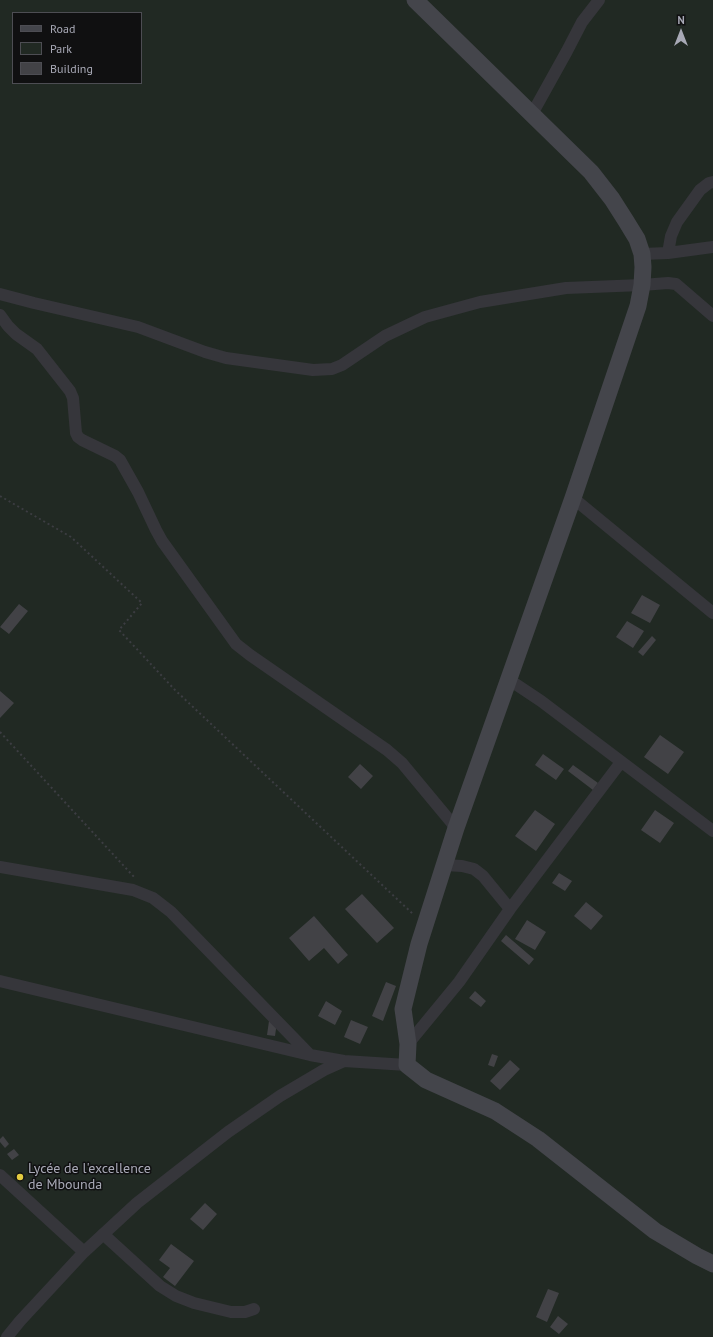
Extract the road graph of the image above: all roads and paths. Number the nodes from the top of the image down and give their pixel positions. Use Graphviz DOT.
graph roads {
  1 [pos="415,0"];
  2 [pos="600,0"];
  3 [pos="532,114"];
  4 [pos="713,182"];
  5 [pos="713,247"];
  6 [pos="668,253"];
  7 [pos="642,254"];
  8 [pos="642,285"];
  9 [pos="0,294"];
  10 [pos="0,315"];
  11 [pos="713,316"];
  12 [pos="0,496"];
  13 [pos="573,498"];
  14 [pos="713,614"];
  15 [pos="508,679"];
  16 [pos="0,732"];
  17 [pos="621,762"];
  18 [pos="456,828"];
  19 [pos="713,831"];
  20 [pos="444,865"];
  21 [pos="0,867"];
  22 [pos="137,881"];
  23 [pos="510,909"];
  24 [pos="425,925"];
  25 [pos="0,981"];
  26 [pos="408,1044"];
  27 [pos="310,1055"];
  28 [pos="344,1062"];
  29 [pos="407,1065"];
  30 [pos="0,1175"];
  31 [pos="103,1234"];
  32 [pos="84,1252"];
  33 [pos="713,1264"];
  34 [pos="254,1309"];
  35 [pos="7,1337"];
  1 -- 3 [label="street"];
  2 -- 3 [label="street"];
  3 -- 7 [label="street"];
  4 -- 6 [label="street"];
  5 -- 6 [label="street"];
  6 -- 7 [label="street"];
  7 -- 8 [label="street"];
  8 -- 9 [label="street"];
  8 -- 11 [label="street"];
  8 -- 13 [label="street"];
  10 -- 18 [label="street"];
  12 -- 24 [label="path"];
  13 -- 14 [label="street"];
  13 -- 15 [label="street"];
  15 -- 17 [label="street"];
  15 -- 18 [label="street"];
  16 -- 22 [label="path"];
  17 -- 19 [label="street"];
  17 -- 23 [label="street"];
  18 -- 20 [label="street"];
  20 -- 23 [label="street"];
  20 -- 24 [label="street"];
  21 -- 27 [label="street"];
  23 -- 26 [label="street"];
  24 -- 26 [label="street"];
  25 -- 27 [label="street"];
  26 -- 29 [label="street"];
  27 -- 28 [label="street"];
  28 -- 29 [label="street"];
  28 -- 31 [label="street"];
  29 -- 33 [label="street"];
  30 -- 32 [label="street"];
  31 -- 32 [label="street"];
  31 -- 34 [label="street"];
  32 -- 35 [label="street"];
}
